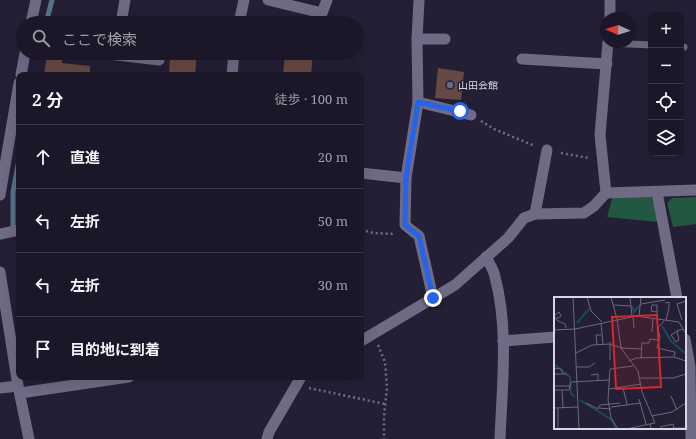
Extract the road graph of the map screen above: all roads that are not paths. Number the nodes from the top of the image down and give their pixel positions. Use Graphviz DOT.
graph roads {
  1 [pos="36,0"];
  2 [pos="125,0"];
  3 [pos="244,0"];
  4 [pos="268,0"];
  5 [pos="327,0"];
  6 [pos="419,0"];
  7 [pos="610,0"];
  8 [pos="610,12"];
  9 [pos="33,16"];
  10 [pos="122,16"];
  11 [pos="241,16"];
  12 [pos="417,39"];
  13 [pos="445,39"];
  14 [pos="636,44"];
  15 [pos="648,45"];
  16 [pos="608,48"];
  17 [pos="522,59"];
  18 [pos="24,60"];
  19 [pos="233,60"];
  20 [pos="606,64"];
  21 [pos="22,72"];
  22 [pos="232,72"];
  23 [pos="16,99"];
  24 [pos="418,102"];
  25 [pos="471,115"];
  26 [pos="547,150"];
  27 [pos="2,171"];
  28 [pos="364,173"];
  29 [pos="406,178"];
  30 [pos="696,190"];
  31 [pos="657,192"];
  32 [pos="606,193"];
  33 [pos="0,195"];
  34 [pos="534,214"];
  35 [pos="16,231"];
  36 [pos="0,234"];
  37 [pos="486,257"];
  38 [pos="0,272"];
  39 [pos="677,297"];
  40 [pos="433,298"];
  41 [pos="14,329"];
  42 [pos="554,337"];
  43 [pos="364,339"];
  44 [pos="503,341"];
  45 [pos="686,342"];
  46 [pos="16,353"];
  47 [pos="693,366"];
  48 [pos="18,380"];
  49 [pos="102,380"];
  50 [pos="299,381"];
  51 [pos="0,388"];
  52 [pos="19,389"];
  53 [pos="29,439"];
  54 [pos="267,439"];
  55 [pos="500,439"];
  56 [pos="692,439"];
  1 -- 9 [label="street"];
  2 -- 10 [label="street"];
  3 -- 11 [label="street"];
  4 -- 5 [label="street"];
  6 -- 12 [label="street"];
  7 -- 8 [label="street"];
  12 -- 13 [label="street"];
  12 -- 24 [label="street"];
  14 -- 15 [label="lane"];
  16 -- 20 [label="street"];
  17 -- 20 [label="street"];
  18 -- 21 [label="street"];
  19 -- 22 [label="street"];
  20 -- 32 [label="street"];
  23 -- 27 [label="street"];
  24 -- 25 [label="street"];
  24 -- 29 [label="street"];
  26 -- 34 [label="street"];
  27 -- 33 [label="street"];
  28 -- 29 [label="street"];
  29 -- 40 [label="street"];
  30 -- 31 [label="street"];
  31 -- 32 [label="street"];
  31 -- 39 [label="street"];
  32 -- 34 [label="street"];
  34 -- 37 [label="street"];
  35 -- 36 [label="street"];
  37 -- 40 [label="street"];
  37 -- 44 [label="street"];
  38 -- 41 [label="street"];
  40 -- 43 [label="street"];
  41 -- 46 [label="street"];
  42 -- 44 [label="street"];
  44 -- 55 [label="street"];
  45 -- 47 [label="street"];
  47 -- 56 [label="street"];
  48 -- 52 [label="street"];
  49 -- 52 [label="street"];
  50 -- 54 [label="street"];
  51 -- 52 [label="street"];
  52 -- 53 [label="street"];
}
